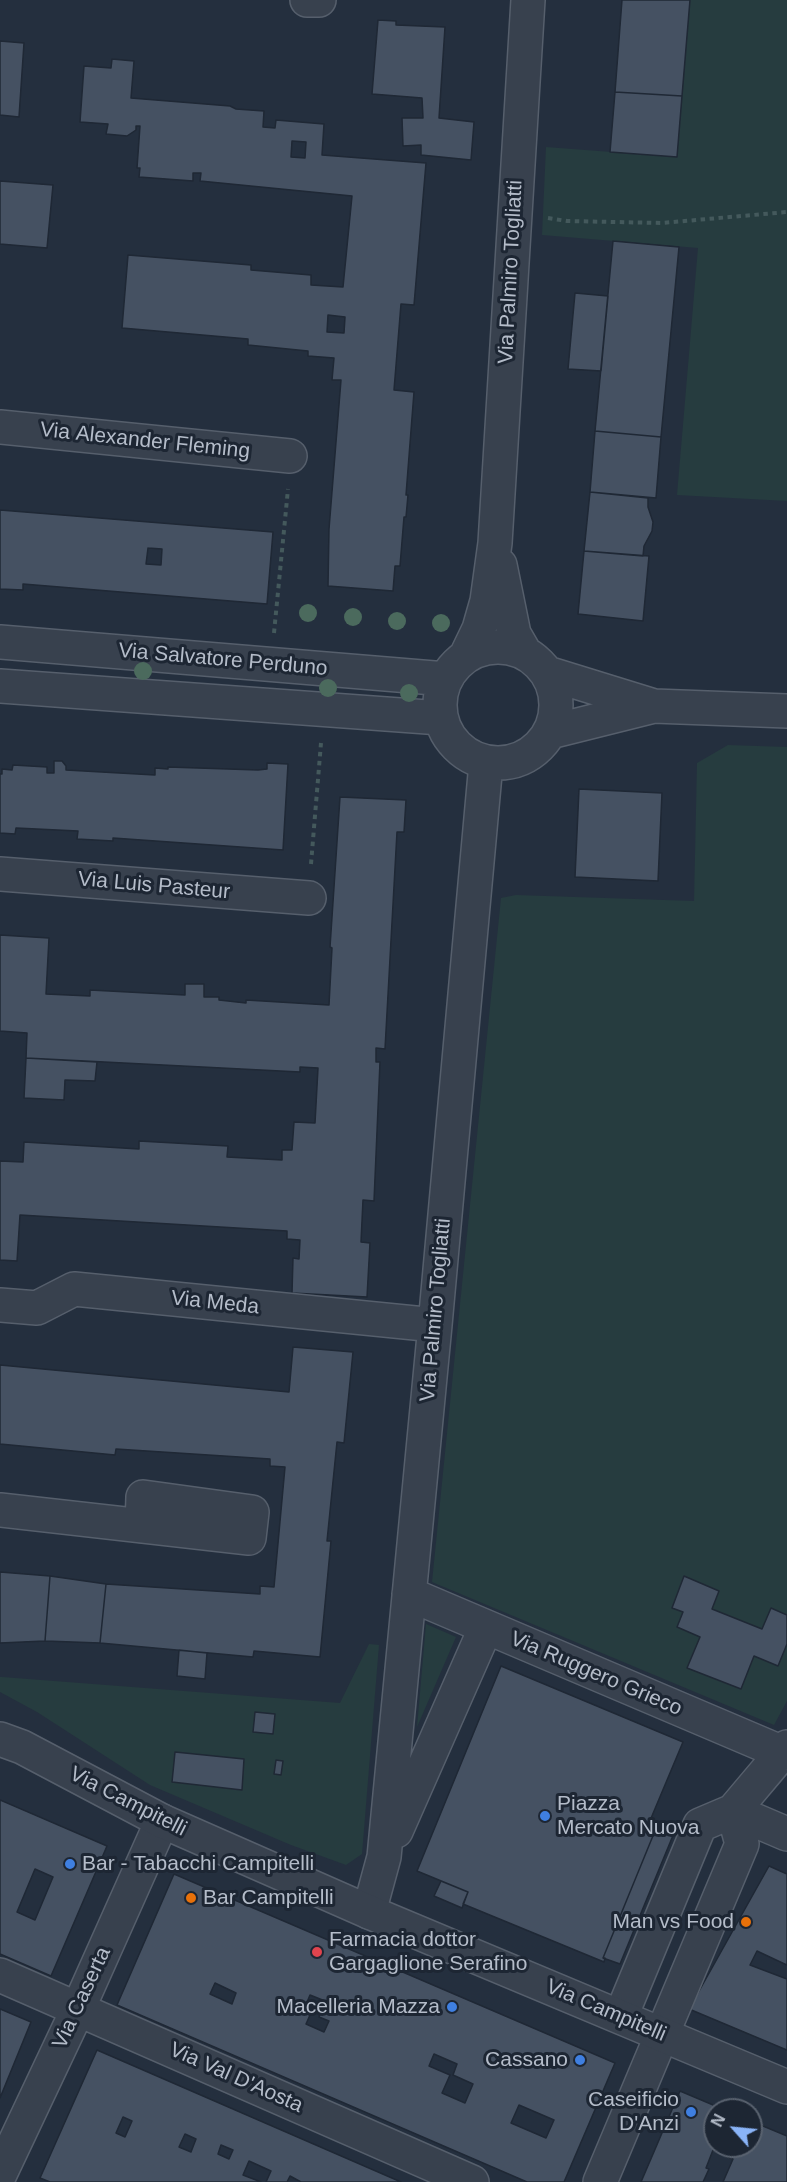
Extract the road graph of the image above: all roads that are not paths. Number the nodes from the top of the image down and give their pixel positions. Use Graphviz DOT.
graph roads {
  1 [pos="307,0"];
  2 [pos="319,0"];
  3 [pos="521,0"];
  4 [pos="0,427"];
  5 [pos="291,456"];
  6 [pos="495,543"];
  7 [pos="0,642"];
  8 [pos="536,663"];
  9 [pos="456,667"];
  10 [pos="0,686"];
  11 [pos="654,706"];
  12 [pos="787,711"];
  13 [pos="441,718"];
  14 [pos="550,732"];
  15 [pos="486,763"];
  16 [pos="0,874"];
  17 [pos="309,898"];
  18 [pos="0,1305"];
  19 [pos="435,1324"];
  20 [pos="0,1510"];
  21 [pos="142,1526"];
  22 [pos="409,1594"];
  23 [pos="486,1627"];
  24 [pos="7,1739"];
  25 [pos="785,1750"];
  26 [pos="733,1811"];
  27 [pos="162,1821"];
  28 [pos="787,1834"];
  29 [pos="384,1857"];
  30 [pos="369,1912"];
  31 [pos="0,1975"];
  32 [pos="78,2009"];
  33 [pos="621,2016"];
  34 [pos="662,2034"];
  35 [pos="787,2087"];
  36 [pos="0,2174"];
  37 [pos="472,2182"];
  38 [pos="600,2182"];
  1 -- 2 [label="street"];
  3 -- 6 [label="street, Via Palmiro Togliatti"];
  4 -- 5 [label="street, Via Alexander Fleming"];
  6 -- 8 [label="street, Via Palmiro Togliatti"];
  6 -- 9 [label="street, Via Palmiro Togliatti"];
  7 -- 9 [label="street, Via Salvatore Perduno"];
  8 -- 9 [label="street"];
  8 -- 11 [label="street"];
  8 -- 14 [label="street"];
  9 -- 13 [label="street"];
  10 -- 13 [label="street, Via Salvatore Perduno"];
  11 -- 12 [label="street"];
  11 -- 14 [label="street"];
  13 -- 15 [label="street"];
  14 -- 15 [label="street"];
  15 -- 19 [label="street, Via Palmiro Togliatti"];
  16 -- 17 [label="street, Via Luis Pasteur"];
  18 -- 19 [label="street, Via Meda"];
  19 -- 22 [label="street, Via Palmiro Togliatti"];
  20 -- 21 [label="street"];
  22 -- 23 [label="street, Via Ruggero Grieco"];
  22 -- 29 [label="street, Via Palmiro Togliatti"];
  23 -- 25 [label="street, Via Ruggero Grieco"];
  23 -- 29 [label="street, Via Palmiro Togliatti"];
  24 -- 27 [label="street, Via Campitelli"];
  25 -- 26 [label="street"];
  26 -- 28 [label="street"];
  26 -- 33 [label="street"];
  26 -- 34 [label="street"];
  27 -- 30 [label="street, Via Campitelli"];
  27 -- 32 [label="street, Via Caserta"];
  29 -- 30 [label="street, Via Palmiro Togliatti"];
  30 -- 33 [label="street, Via Campitelli"];
  31 -- 32 [label="street, Via Val D'Aosta"];
  32 -- 36 [label="street, Via Caserta"];
  32 -- 37 [label="street, Via Val D'Aosta"];
  33 -- 34 [label="street, Via Campitelli"];
  34 -- 35 [label="street, Via Campitelli"];
  34 -- 38 [label="street"];
}
